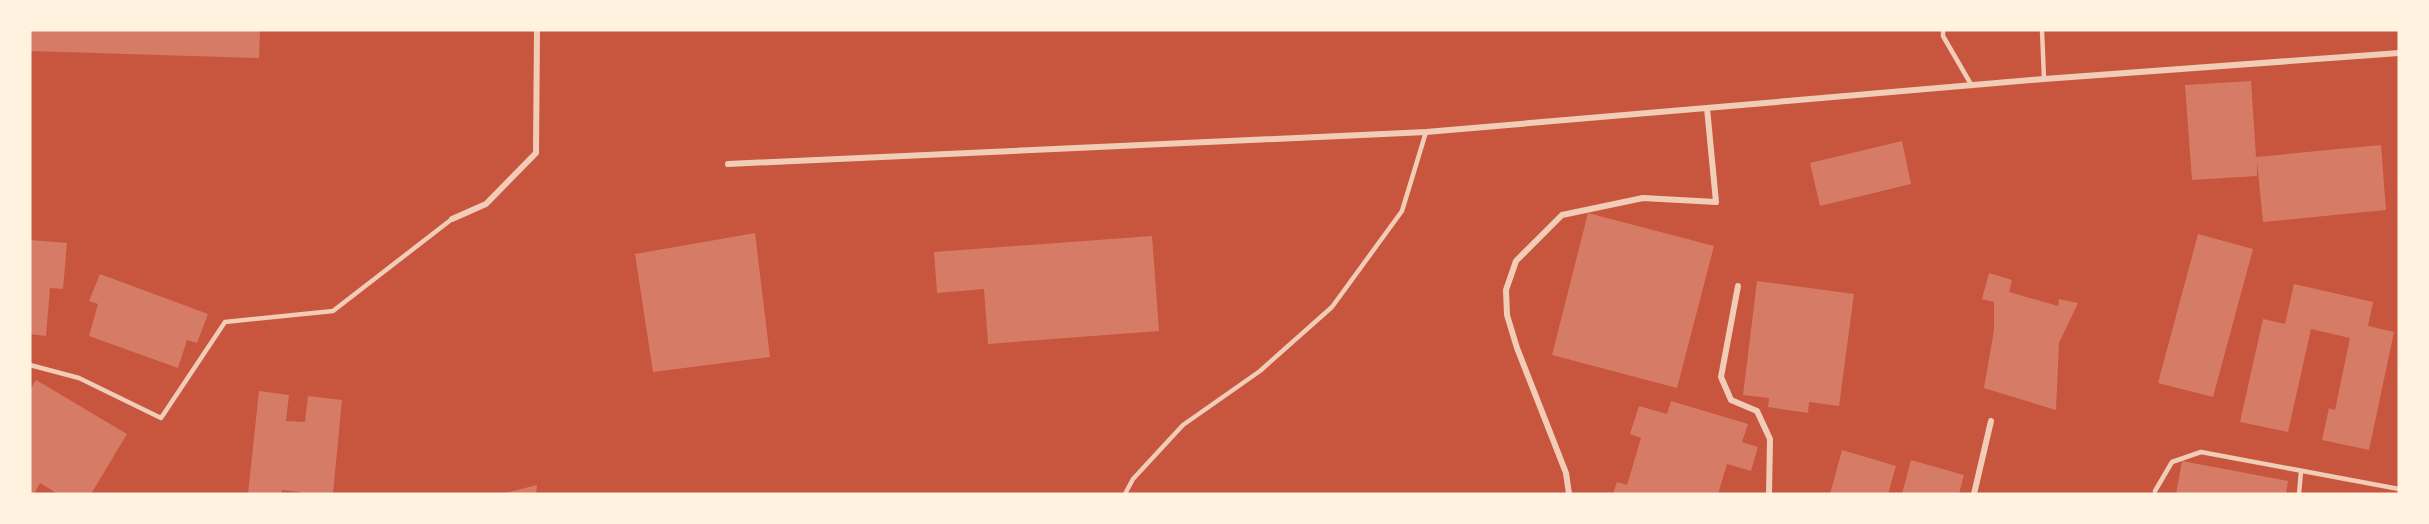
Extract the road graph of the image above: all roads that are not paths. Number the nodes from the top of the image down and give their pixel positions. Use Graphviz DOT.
graph roads {
  1 [pos="537,30"];
  2 [pos="1943,30"];
  3 [pos="2042,30"];
  4 [pos="2399,53"];
  5 [pos="2044,80"];
  6 [pos="1972,86"];
  7 [pos="1707,108"];
  8 [pos="1426,132"];
  9 [pos="728,164"];
  10 [pos="452,219"];
  11 [pos="1738,286"];
  12 [pos="30,365"];
  13 [pos="1991,421"];
  14 [pos="2301,471"];
  15 [pos="2399,489"];
  16 [pos="2155,491"];
  17 [pos="1125,494"];
  18 [pos="1569,494"];
  19 [pos="1769,494"];
  20 [pos="1974,494"];
  21 [pos="2299,494"];
  1 -- 10 [label="street"];
  2 -- 6 [label="lane"];
  3 -- 5 [label="lane"];
  4 -- 5 [label="street"];
  5 -- 6 [label="street"];
  6 -- 7 [label="street"];
  7 -- 8 [label="street"];
  7 -- 18 [label="street"];
  8 -- 9 [label="street"];
  8 -- 17 [label="lane"];
  10 -- 12 [label="lane"];
  11 -- 19 [label="street"];
  13 -- 20 [label="street"];
  14 -- 15 [label="lane"];
  14 -- 16 [label="lane"];
  14 -- 21 [label="lane"];
}
